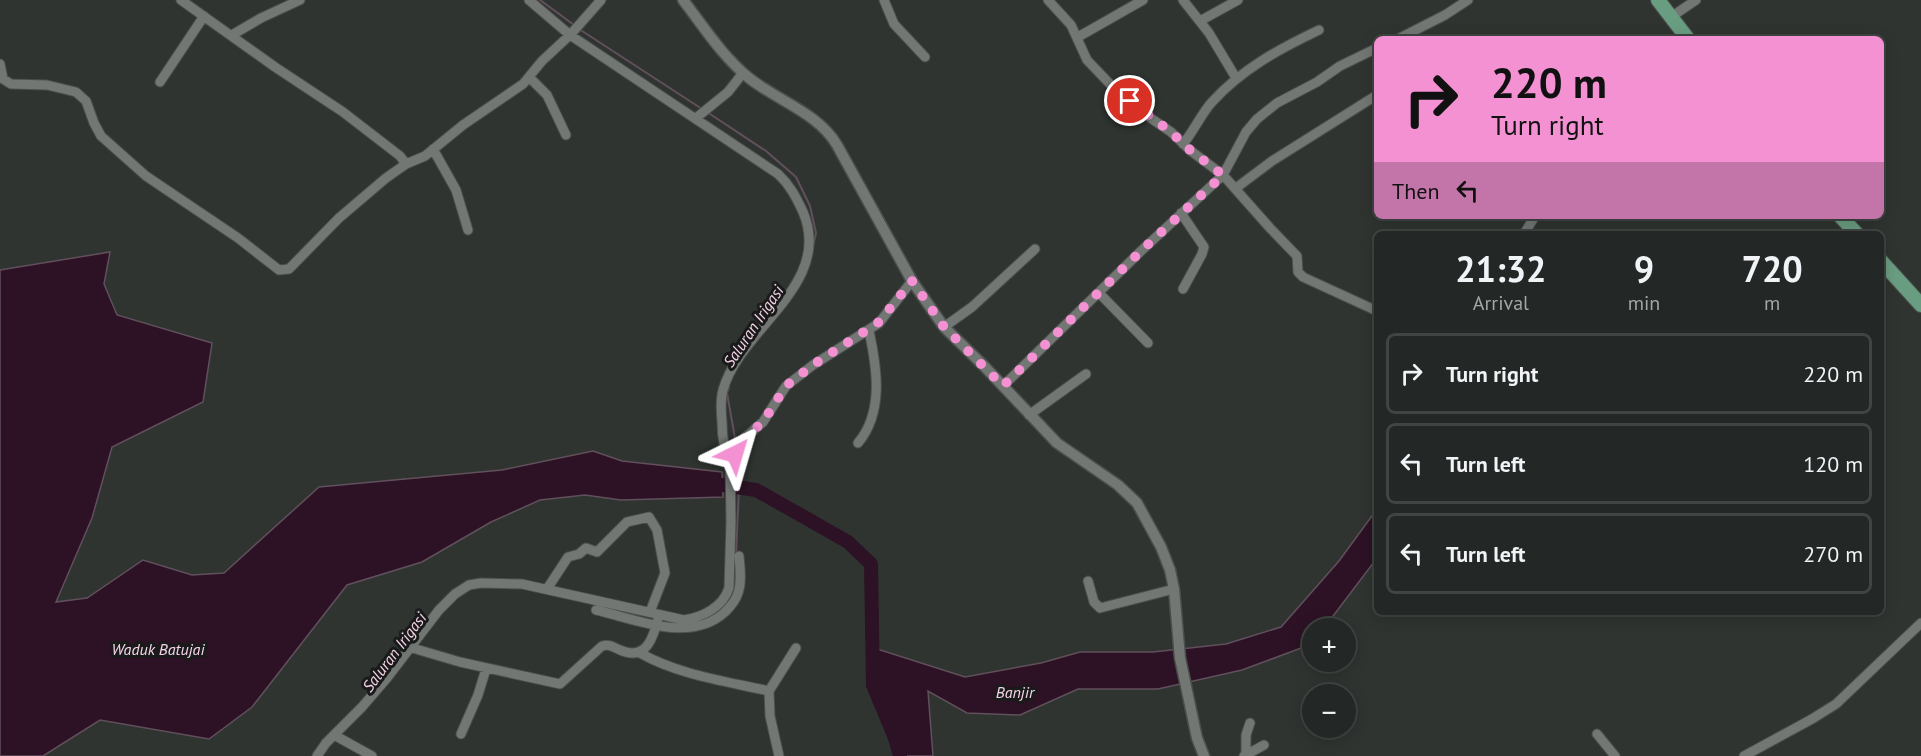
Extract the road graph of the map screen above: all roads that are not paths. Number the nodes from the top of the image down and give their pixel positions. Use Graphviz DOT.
graph roads {
  1 [pos="181,0"];
  2 [pos="300,0"];
  3 [pos="529,0"];
  4 [pos="601,0"];
  5 [pos="683,0"];
  6 [pos="884,0"];
  7 [pos="1048,0"];
  8 [pos="1143,0"];
  9 [pos="1183,0"];
  10 [pos="1238,0"];
  11 [pos="1468,0"];
  12 [pos="1658,0"];
  13 [pos="1696,0"];
  14 [pos="204,16"];
  15 [pos="1671,17"];
  16 [pos="1200,21"];
  17 [pos="1319,30"];
  18 [pos="572,32"];
  19 [pos="232,35"];
  20 [pos="1404,36"];
  21 [pos="1686,36"];
  22 [pos="1078,37"];
  23 [pos="1374,49"];
  24 [pos="925,57"];
  25 [pos="0,64"];
  26 [pos="743,73"];
  27 [pos="530,78"];
  28 [pos="1236,78"];
  29 [pos="160,81"];
  30 [pos="1374,97"];
  31 [pos="696,118"];
  32 [pos="566,135"];
  33 [pos="1183,144"];
  34 [pos="433,149"];
  35 [pos="406,164"];
  36 [pos="1223,175"];
  37 [pos="1236,188"];
  38 [pos="1181,213"];
  39 [pos="1843,219"];
  40 [pos="468,230"];
  41 [pos="1854,231"];
  42 [pos="1035,249"];
  43 [pos="1884,264"];
  44 [pos="912,281"];
  45 [pos="1183,289"];
  46 [pos="1099,293"];
  47 [pos="1921,306"];
  48 [pos="1374,310"];
  49 [pos="944,327"];
  50 [pos="868,331"];
  51 [pos="1148,343"];
  52 [pos="1086,374"];
  53 [pos="1003,386"];
  54 [pos="1029,415"];
  55 [pos="858,443"];
  56 [pos="733,457"];
  57 [pos="739,556"];
  58 [pos="735,573"];
  59 [pos="1088,581"];
  60 [pos="548,589"];
  61 [pos="1174,589"];
  62 [pos="596,610"];
  63 [pos="656,618"];
  64 [pos="1921,623"];
  65 [pos="412,648"];
  66 [pos="796,648"];
  67 [pos="640,653"];
  68 [pos="486,669"];
  69 [pos="769,691"];
  70 [pos="1250,723"];
  71 [pos="461,734"];
  72 [pos="1597,734"];
  73 [pos="336,736"];
  74 [pos="1264,745"];
  75 [pos="1245,755"];
  76 [pos="317,756"];
  77 [pos="372,756"];
  78 [pos="779,756"];
  79 [pos="1204,756"];
  80 [pos="1615,756"];
  81 [pos="1744,756"];
  1 -- 14 [label="street"];
  2 -- 19 [label="street"];
  3 -- 18 [label="street"];
  4 -- 18 [label="street"];
  5 -- 26 [label="street"];
  6 -- 24 [label="street"];
  7 -- 22 [label="street"];
  8 -- 22 [label="street"];
  9 -- 16 [label="street"];
  10 -- 16 [label="street"];
  11 -- 20 [label="street"];
  12 -- 15 [label="main road"];
  13 -- 15 [label="street"];
  14 -- 19 [label="street"];
  14 -- 29 [label="street"];
  15 -- 21 [label="main road"];
  16 -- 28 [label="street"];
  17 -- 28 [label="street"];
  18 -- 27 [label="street"];
  18 -- 31 [label="street"];
  19 -- 35 [label="street"];
  22 -- 33 [label="street"];
  23 -- 36 [label="street"];
  25 -- 35 [label="street"];
  26 -- 31 [label="street"];
  26 -- 44 [label="street"];
  27 -- 32 [label="street"];
  27 -- 34 [label="street"];
  28 -- 33 [label="street"];
  30 -- 37 [label="street"];
  31 -- 56 [label="street"];
  33 -- 36 [label="street"];
  34 -- 35 [label="street"];
  34 -- 40 [label="street"];
  36 -- 37 [label="street"];
  36 -- 38 [label="street"];
  37 -- 48 [label="street"];
  38 -- 45 [label="street"];
  38 -- 46 [label="street"];
  39 -- 41 [label="main road"];
  42 -- 49 [label="street"];
  43 -- 47 [label="main road"];
  44 -- 49 [label="street"];
  44 -- 50 [label="street"];
  46 -- 51 [label="street"];
  46 -- 53 [label="street"];
  49 -- 53 [label="street"];
  50 -- 55 [label="street"];
  50 -- 56 [label="street"];
  52 -- 54 [label="street"];
  53 -- 54 [label="street"];
  54 -- 61 [label="street"];
  56 -- 58 [label="street"];
  57 -- 58 [label="street"];
  58 -- 63 [label="street"];
  59 -- 61 [label="street"];
  60 -- 63 [label="street"];
  60 -- 63 [label="street"];
  60 -- 65 [label="street"];
  61 -- 79 [label="street"];
  62 -- 63 [label="street"];
  63 -- 67 [label="street"];
  64 -- 81 [label="street"];
  65 -- 68 [label="street"];
  65 -- 73 [label="street"];
  66 -- 69 [label="street"];
  67 -- 68 [label="street"];
  67 -- 69 [label="street"];
  68 -- 71 [label="street"];
  69 -- 78 [label="street"];
  70 -- 75 [label="street"];
  72 -- 80 [label="street"];
  73 -- 76 [label="street"];
  73 -- 77 [label="street"];
  74 -- 75 [label="street"];
}
